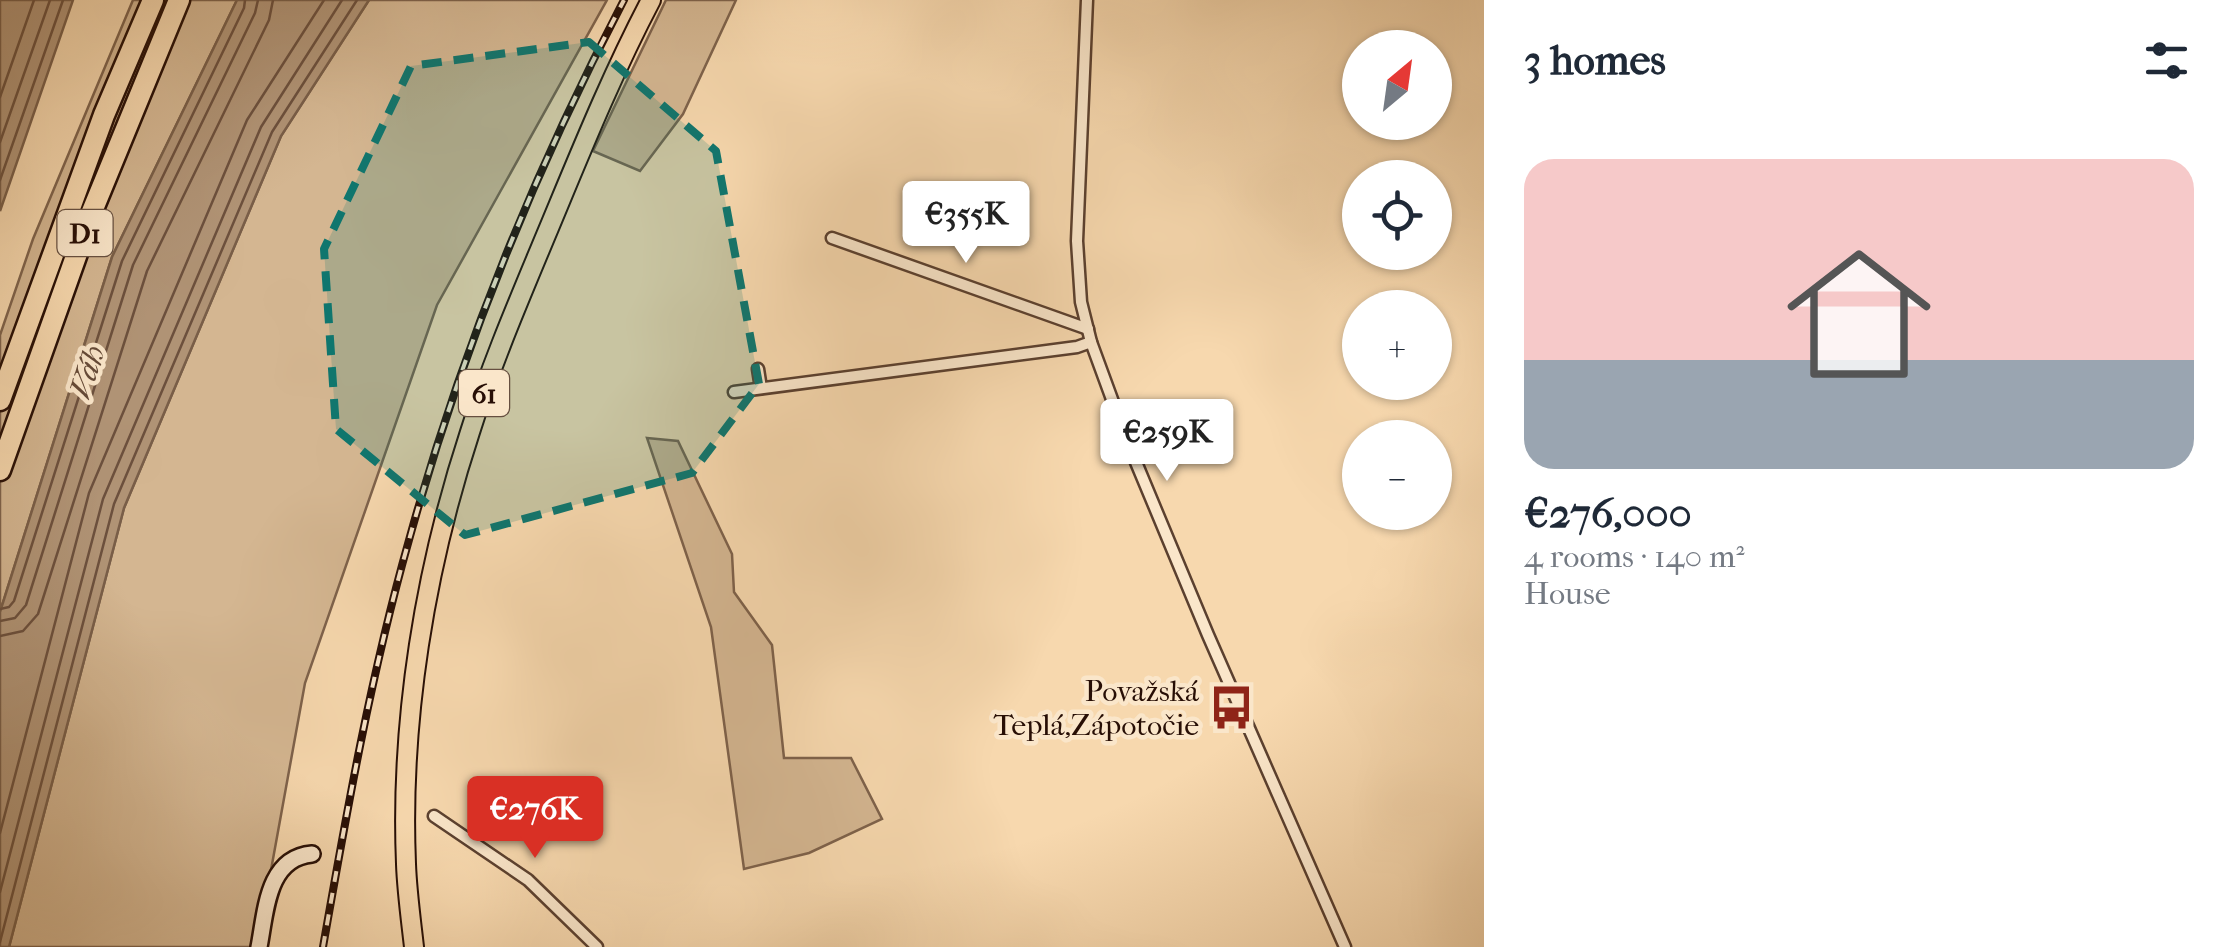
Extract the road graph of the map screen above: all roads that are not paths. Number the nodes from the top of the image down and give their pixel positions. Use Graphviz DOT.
graph roads {
  1 [pos="152,0"];
  2 [pos="179,0"];
  3 [pos="651,0"];
  4 [pos="1086,0"];
  5 [pos="836,244"];
  6 [pos="1088,330"];
  7 [pos="1091,342"];
  8 [pos="758,370"];
  9 [pos="761,388"];
  10 [pos="734,392"];
  11 [pos="0,400"];
  12 [pos="0,470"];
  13 [pos="434,816"];
  14 [pos="312,854"];
  15 [pos="259,947"];
  16 [pos="414,947"];
  17 [pos="597,947"];
  18 [pos="1345,947"];
  1 -- 11 [label="highway, D1"];
  2 -- 12 [label="highway, D1"];
  3 -- 16 [label="main road, 61"];
  4 -- 6 [label="street"];
  5 -- 6 [label="street"];
  6 -- 7 [label="street"];
  7 -- 9 [label="street"];
  7 -- 18 [label="street"];
  8 -- 9 [label="street"];
  9 -- 10 [label="street"];
  13 -- 17 [label="street"];
  14 -- 15 [label="street"];
}
